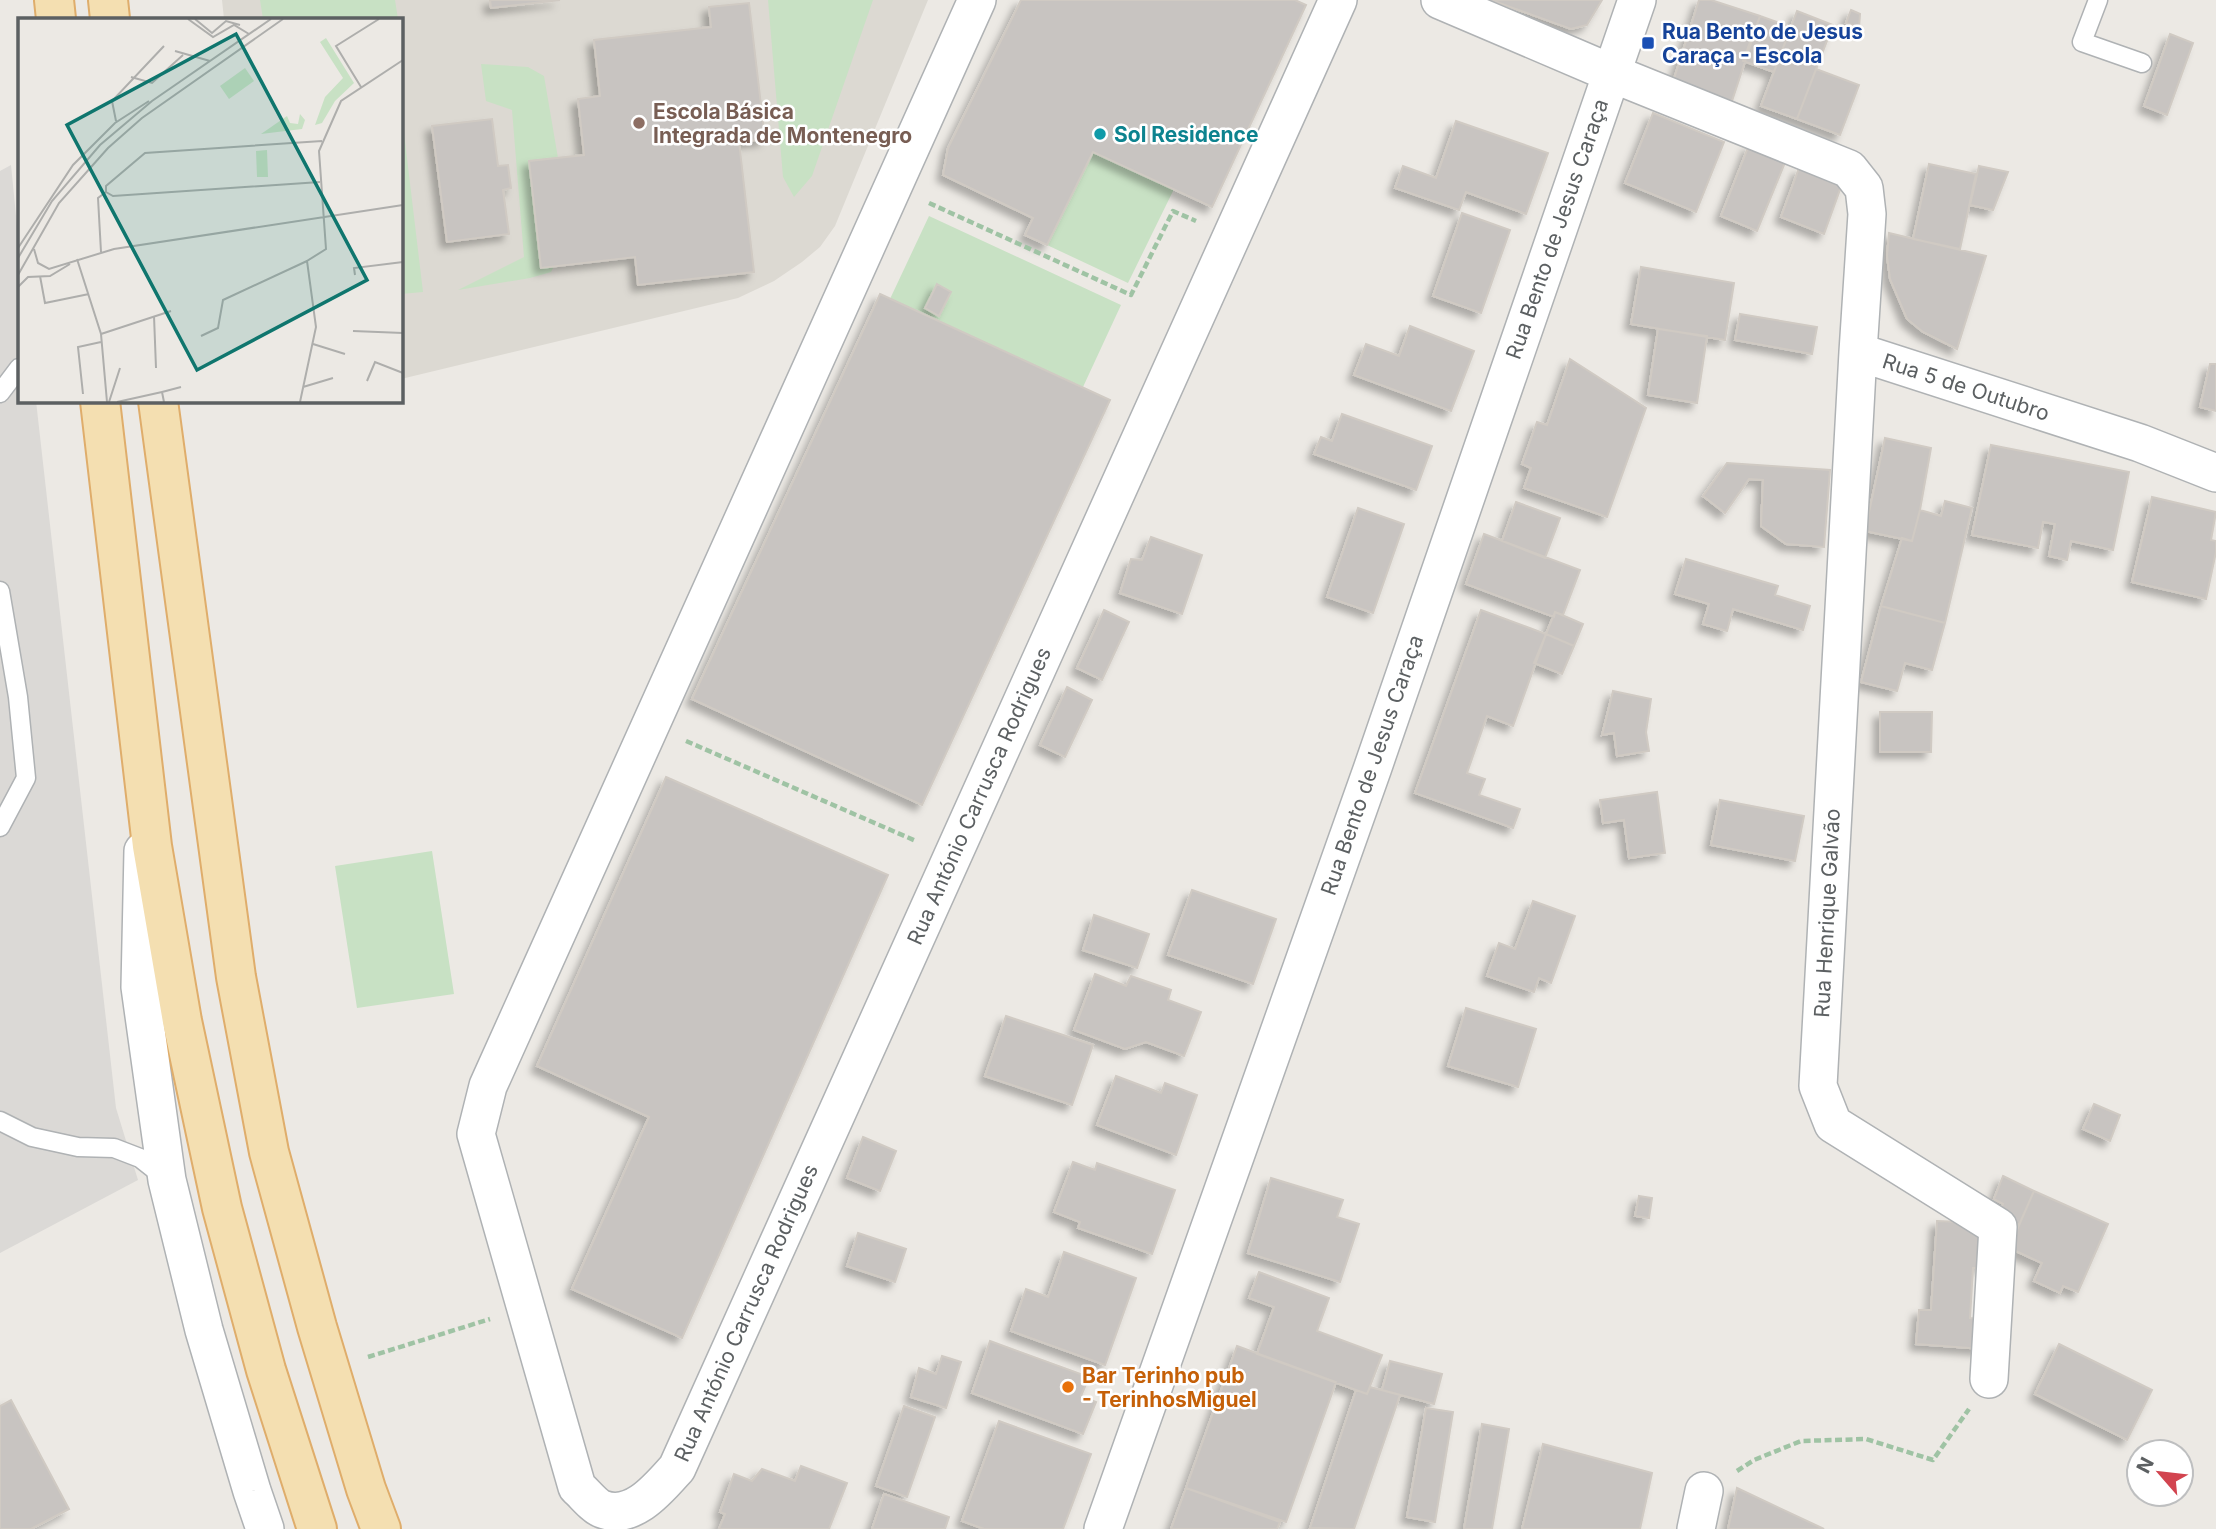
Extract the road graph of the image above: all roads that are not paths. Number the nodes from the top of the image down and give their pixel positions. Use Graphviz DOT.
graph roads {
  1 [pos="54,0"];
  2 [pos="108,0"];
  3 [pos="977,0"];
  4 [pos="1338,0"];
  5 [pos="1440,0"];
  6 [pos="1637,0"];
  7 [pos="2098,0"];
  8 [pos="56,18"];
  9 [pos="110,18"];
  10 [pos="2142,63"];
  11 [pos="1611,73"];
  12 [pos="1858,352"];
  13 [pos="18,370"];
  14 [pos="0,393"];
  15 [pos="100,402"];
  16 [pos="158,402"];
  17 [pos="2216,474"];
  18 [pos="0,591"];
  19 [pos="144,783"];
  20 [pos="0,827"];
  21 [pos="0,1121"];
  22 [pos="167,1180"];
  23 [pos="1989,1379"];
  24 [pos="1703,1491"];
  25 [pos="624,1520"];
  26 [pos="265,1529"];
  27 [pos="317,1529"];
  28 [pos="381,1529"];
  29 [pos="1103,1529"];
  30 [pos="1696,1529"];
  1 -- 8 [label="main road"];
  2 -- 9 [label="main road"];
  3 -- 25 [label="street, Rua António Carrusca Rodrigues"];
  4 -- 25 [label="street, Rua António Carrusca Rodrigues"];
  5 -- 11 [label="street, Rua 5 de Outubro"];
  6 -- 11 [label="street, Rua Bento de Jesus Caraça"];
  7 -- 10 [label="lane"];
  11 -- 12 [label="street, Rua 5 de Outubro"];
  11 -- 29 [label="street, Rua Bento de Jesus Caraça"];
  12 -- 17 [label="street, Rua 5 de Outubro"];
  12 -- 23 [label="street, Rua Henrique Galvão"];
  13 -- 14 [label="lane"];
  15 -- 19 [label="main road"];
  16 -- 28 [label="main road"];
  18 -- 20 [label="lane"];
  19 -- 22 [label="street"];
  19 -- 27 [label="main road"];
  21 -- 22 [label="lane"];
  22 -- 26 [label="street"];
  24 -- 30 [label="street"];
}
